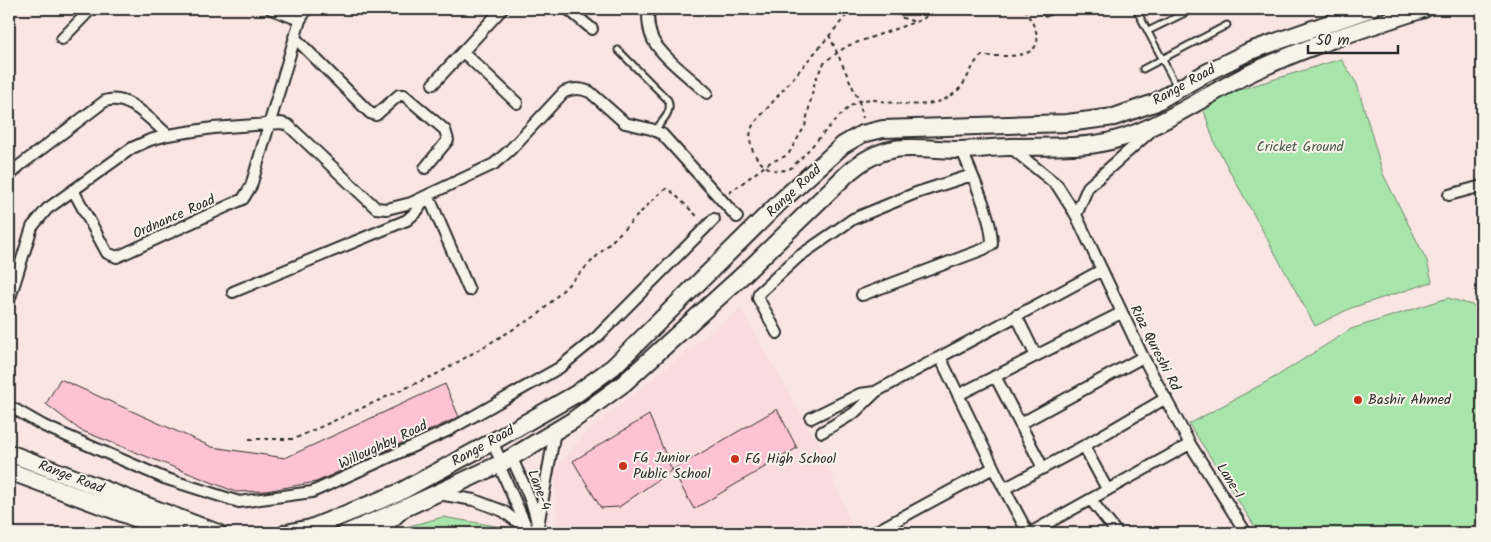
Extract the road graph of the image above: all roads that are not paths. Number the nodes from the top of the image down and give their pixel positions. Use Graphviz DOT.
graph roads {
  1 [pos="92,9"];
  2 [pos="271,9"];
  3 [pos="307,9"];
  4 [pos="502,9"];
  5 [pos="568,9"];
  6 [pos="648,9"];
  7 [pos="1044,9"];
  8 [pos="1055,9"];
  9 [pos="1136,9"];
  10 [pos="1193,9"];
  11 [pos="1370,9"];
  12 [pos="1424,9"];
  13 [pos="300,20"];
  14 [pos="1227,25"];
  15 [pos="592,30"];
  16 [pos="1148,31"];
  17 [pos="294,37"];
  18 [pos="62,39"];
  19 [pos="618,50"];
  20 [pos="463,52"];
  21 [pos="1162,59"];
  22 [pos="1143,69"];
  23 [pos="433,84"];
  24 [pos="1178,89"];
  25 [pos="707,93"];
  26 [pos="517,103"];
  27 [pos="1163,120"];
  28 [pos="269,124"];
  29 [pos="655,130"];
  30 [pos="168,135"];
  31 [pos="1010,147"];
  32 [pos="962,150"];
  33 [pos="425,168"];
  34 [pos="972,175"];
  35 [pos="9,177"];
  36 [pos="1482,186"];
  37 [pos="73,190"];
  38 [pos="428,195"];
  39 [pos="1449,195"];
  40 [pos="1076,215"];
  41 [pos="737,217"];
  42 [pos="710,223"];
  43 [pos="1102,270"];
  44 [pos="468,290"];
  45 [pos="234,292"];
  46 [pos="862,295"];
  47 [pos="9,301"];
  48 [pos="1121,313"];
  49 [pos="1016,316"];
  50 [pos="777,332"];
  51 [pos="1036,356"];
  52 [pos="940,357"];
  53 [pos="1143,357"];
  54 [pos="995,376"];
  55 [pos="877,391"];
  56 [pos="958,395"];
  57 [pos="1166,398"];
  58 [pos="9,406"];
  59 [pos="812,418"];
  60 [pos="1020,424"];
  61 [pos="555,431"];
  62 [pos="822,432"];
  63 [pos="492,442"];
  64 [pos="1190,444"];
  65 [pos="1084,446"];
  66 [pos="9,453"];
  67 [pos="504,462"];
  68 [pos="994,468"];
  69 [pos="1043,468"];
  70 [pos="9,470"];
  71 [pos="1004,489"];
  72 [pos="1107,489"];
  73 [pos="437,494"];
  74 [pos="1091,500"];
  75 [pos="405,508"];
  76 [pos="534,531"];
  77 [pos="175,533"];
  78 [pos="218,533"];
  79 [pos="286,533"];
  80 [pos="346,533"];
  81 [pos="379,533"];
  82 [pos="873,533"];
  83 [pos="1029,533"];
  84 [pos="1117,533"];
  85 [pos="1246,533"];
  1 -- 18 [label="street"];
  2 -- 13 [label="street"];
  3 -- 13 [label="street, Ordnance Road"];
  4 -- 20 [label="street"];
  5 -- 15 [label="street"];
  6 -- 25 [label="street"];
  7 -- 8 [label="lane"];
  9 -- 16 [label="lane"];
  10 -- 16 [label="lane"];
  11 -- 24 [label="main road, Range Road"];
  12 -- 27 [label="main road"];
  13 -- 17 [label="street, Ordnance Road"];
  14 -- 21 [label="lane"];
  16 -- 21 [label="lane"];
  17 -- 28 [label="street, Ordnance Road"];
  17 -- 33 [label="street"];
  19 -- 29 [label="lane"];
  20 -- 23 [label="street"];
  20 -- 26 [label="street"];
  21 -- 22 [label="lane"];
  21 -- 24 [label="lane"];
  24 -- 63 [label="main road, Range Road"];
  27 -- 31 [label="main road"];
  27 -- 40 [label="street"];
  28 -- 30 [label="street"];
  28 -- 37 [label="street, Ordnance Road"];
  28 -- 38 [label="street"];
  29 -- 38 [label="street"];
  29 -- 41 [label="street"];
  30 -- 35 [label="street"];
  30 -- 37 [label="street"];
  31 -- 32 [label="main road"];
  31 -- 40 [label="street, Riaz Qureshi Rd"];
  32 -- 34 [label="street"];
  32 -- 61 [label="main road"];
  34 -- 46 [label="street"];
  34 -- 50 [label="street"];
  36 -- 39 [label="street"];
  37 -- 47 [label="street"];
  38 -- 44 [label="street"];
  38 -- 45 [label="street"];
  40 -- 43 [label="street, Riaz Qureshi Rd"];
  42 -- 58 [label="street, Willoughby Road"];
  43 -- 48 [label="street, Riaz Qureshi Rd"];
  43 -- 49 [label="street"];
  48 -- 51 [label="street"];
  48 -- 53 [label="street, Riaz Qureshi Rd"];
  49 -- 51 [label="street"];
  49 -- 52 [label="street"];
  51 -- 54 [label="street"];
  52 -- 55 [label="street"];
  52 -- 56 [label="street"];
  53 -- 57 [label="street, Riaz Qureshi Rd"];
  53 -- 60 [label="street"];
  54 -- 56 [label="street"];
  54 -- 60 [label="street"];
  55 -- 59 [label="street"];
  55 -- 62 [label="street"];
  56 -- 68 [label="street"];
  57 -- 64 [label="street, Riaz Qureshi Rd"];
  57 -- 65 [label="street"];
  60 -- 69 [label="street"];
  61 -- 67 [label="main road"];
  61 -- 76 [label="street"];
  63 -- 67 [label="street"];
  63 -- 79 [label="main road, Range Road"];
  64 -- 72 [label="street"];
  64 -- 85 [label="street, Lane-1"];
  65 -- 69 [label="street"];
  65 -- 72 [label="street"];
  66 -- 78 [label="main road, Range Road"];
  67 -- 73 [label="main road"];
  67 -- 76 [label="street, Lane-4"];
  67 -- 76 [label="street, Lane-4"];
  68 -- 71 [label="street"];
  68 -- 82 [label="street"];
  69 -- 71 [label="street"];
  70 -- 77 [label="main road"];
  71 -- 83 [label="street"];
  72 -- 74 [label="street"];
  73 -- 75 [label="main road"];
  73 -- 76 [label="street"];
  74 -- 83 [label="street"];
  74 -- 84 [label="street"];
  75 -- 80 [label="main road"];
  75 -- 81 [label="street"];
}
